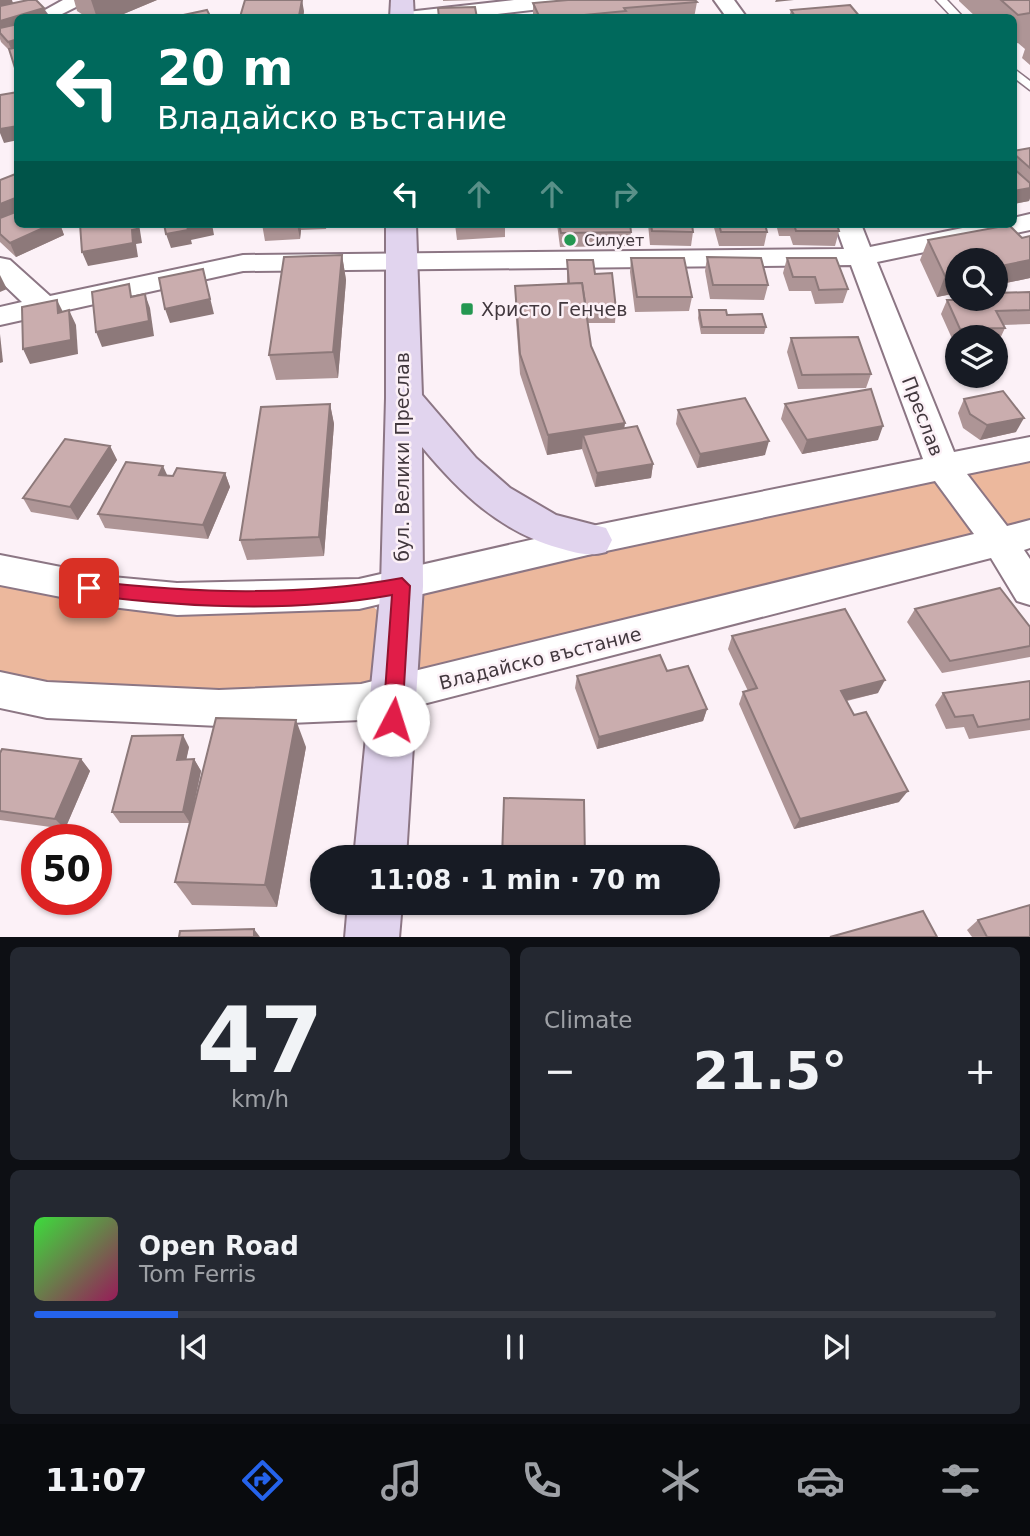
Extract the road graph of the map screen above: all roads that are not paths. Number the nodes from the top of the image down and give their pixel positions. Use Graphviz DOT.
graph roads {
  1 [pos="80,0"];
  2 [pos="566,0"];
  3 [pos="941,0"];
  4 [pos="54,9"];
  5 [pos="441,14"];
  6 [pos="955,14"];
  7 [pos="1017,75"];
  8 [pos="1030,87"];
  9 [pos="401,228"];
  10 [pos="850,228"];
  11 [pos="1001,228"];
  12 [pos="862,257"];
  13 [pos="401,263"];
  14 [pos="0,266"];
  15 [pos="44,306"];
  16 [pos="0,316"];
  17 [pos="404,398"];
  18 [pos="1030,449"];
  19 [pos="943,467"];
  20 [pos="1014,538"];
  21 [pos="592,540"];
  22 [pos="0,570"];
  23 [pos="402,586"];
  24 [pos="1030,590"];
  25 [pos="0,690"];
  26 [pos="395,693"];
  27 [pos="381,845"];
  28 [pos="374,915"];
  29 [pos="372,937"];
  1 -- 4 [label="street"];
  2 -- 5 [label="street"];
  3 -- 6 [label="lane"];
  7 -- 8 [label="lane"];
  9 -- 13 [label="main road, бул. Велики Преслав"];
  10 -- 12 [label="street, Преслав"];
  11 -- 12 [label="street"];
  12 -- 13 [label="street"];
  12 -- 19 [label="street, Преслав"];
  13 -- 15 [label="street"];
  13 -- 17 [label="main road, бул. Велики Преслав"];
  14 -- 15 [label="street"];
  15 -- 16 [label="street"];
  17 -- 21 [label="main road"];
  17 -- 23 [label="main road, бул. Велики Преслав"];
  18 -- 19 [label="street"];
  19 -- 20 [label="street, Преслав"];
  19 -- 21 [label="street"];
  20 -- 24 [label="street, Преслав"];
  20 -- 26 [label="street, Владайско въстание"];
  21 -- 23 [label="street"];
  22 -- 23 [label="street"];
  23 -- 26 [label="main road, бул. Велики Преслав"];
  25 -- 26 [label="street, Владайско въстание"];
  26 -- 27 [label="main road, бул. Велики Преслав"];
  28 -- 29 [label="main road"];
}
